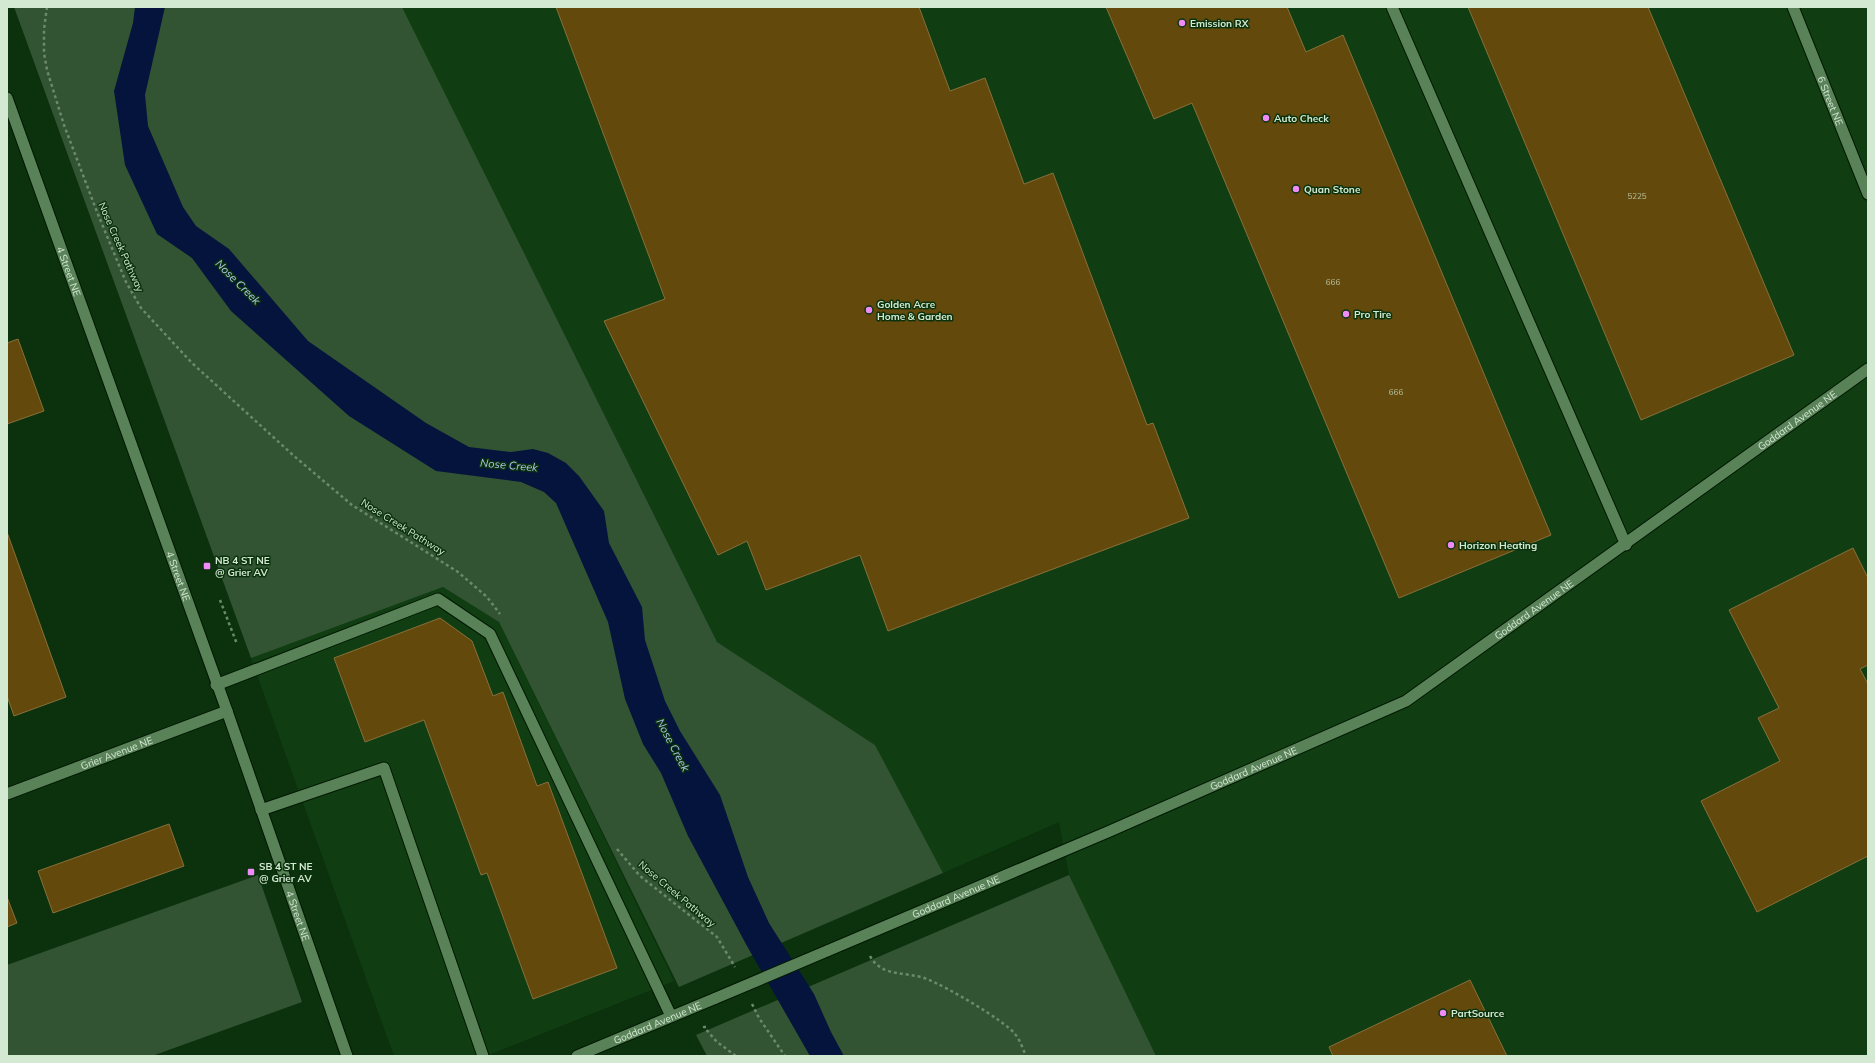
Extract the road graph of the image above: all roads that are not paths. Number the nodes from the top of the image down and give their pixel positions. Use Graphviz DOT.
graph roads {
  1 [pos="1392,7"];
  2 [pos="1793,7"];
  3 [pos="7,98"];
  4 [pos="1868,194"];
  5 [pos="1868,370"];
  6 [pos="1626,545"];
  7 [pos="216,685"];
  8 [pos="227,711"];
  9 [pos="7,794"];
  10 [pos="261,810"];
  11 [pos="671,1016"];
  12 [pos="347,1056"];
  13 [pos="483,1056"];
  14 [pos="577,1056"];
  1 -- 6 [label="street"];
  2 -- 4 [label="street, 6 Street NE"];
  3 -- 7 [label="street, 4 Street NE"];
  5 -- 6 [label="street, Goddard Avenue NE"];
  6 -- 11 [label="street, Goddard Avenue NE, bridge"];
  7 -- 8 [label="street, 4 Street NE"];
  7 -- 11 [label="street"];
  8 -- 9 [label="street, Grier Avenue NE"];
  8 -- 10 [label="street, 4 Street NE"];
  10 -- 12 [label="street, 4 Street NE"];
  10 -- 13 [label="street"];
  11 -- 14 [label="street, Goddard Avenue NE"];
}
